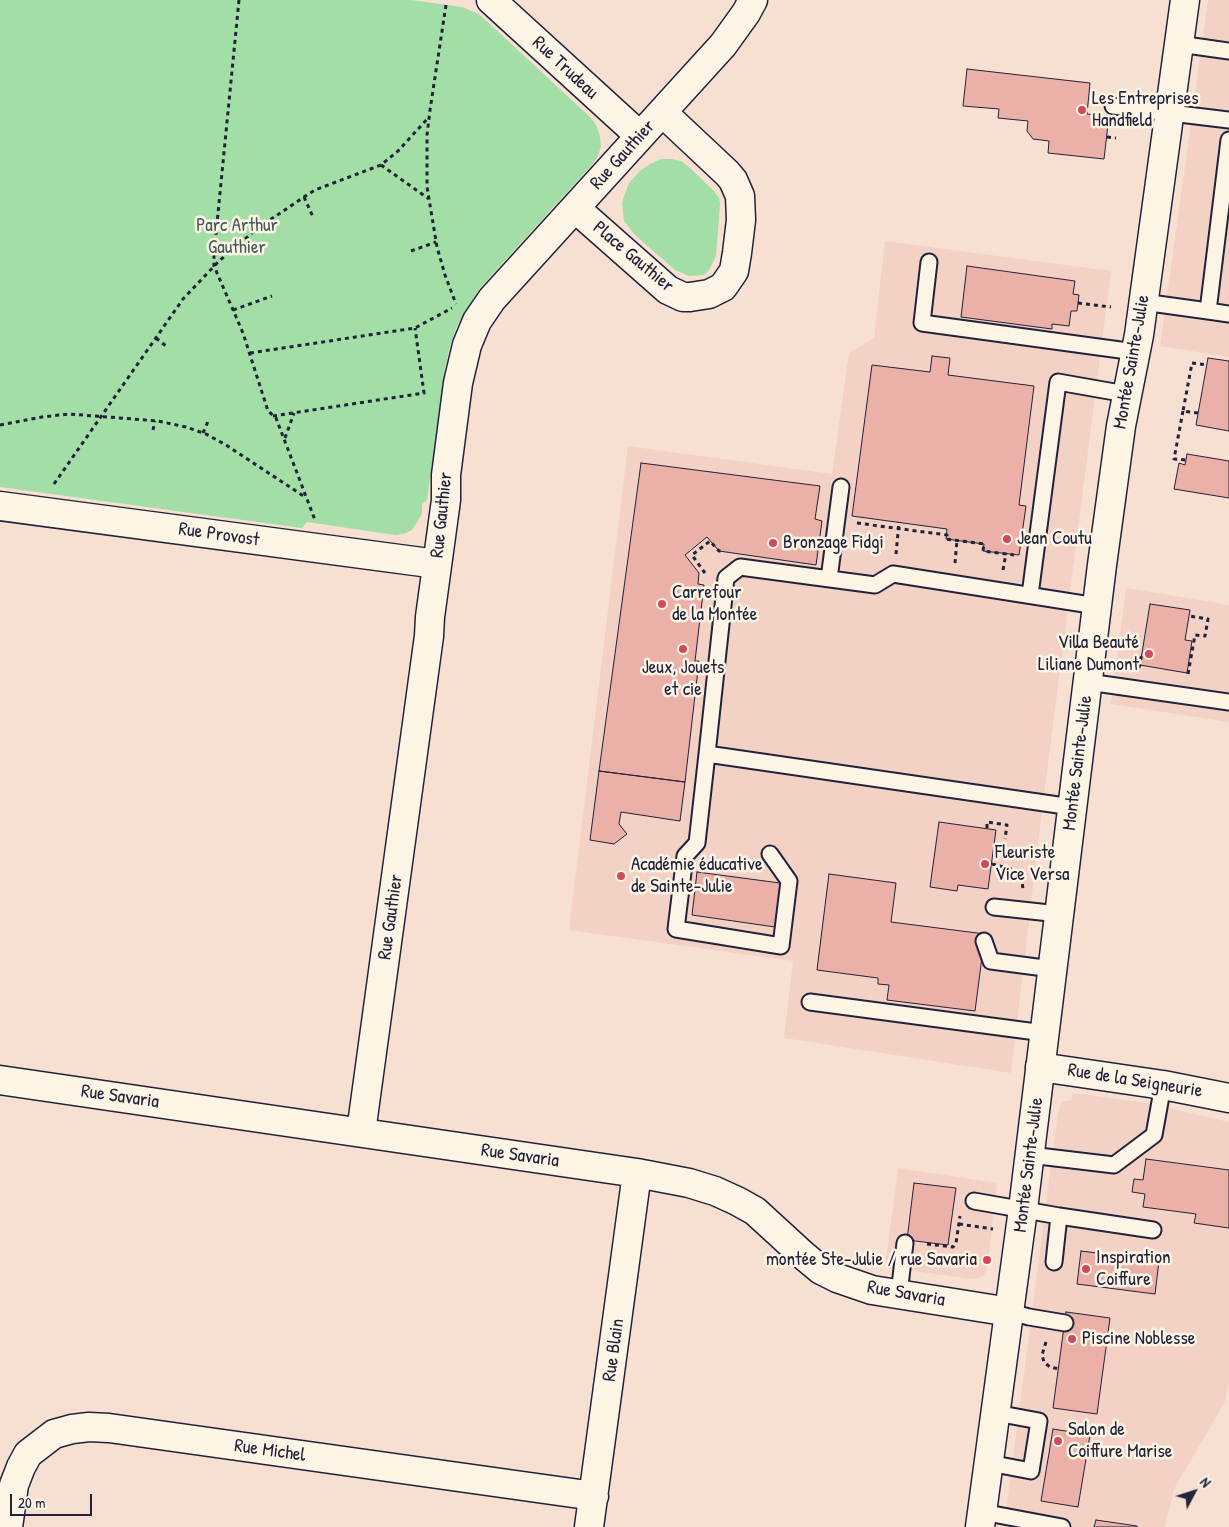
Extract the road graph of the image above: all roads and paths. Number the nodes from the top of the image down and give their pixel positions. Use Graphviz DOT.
graph roads {
  1 [pos="239,0"];
  2 [pos="491,0"];
  3 [pos="753,0"];
  4 [pos="1185,0"];
  5 [pos="446,5"];
  6 [pos="1179,44"];
  7 [pos="1229,51"];
  8 [pos="1113,106"];
  9 [pos="662,112"];
  10 [pos="1169,113"];
  11 [pos="429,117"];
  12 [pos="1229,120"];
  13 [pos="640,136"];
  14 [pos="1107,137"];
  15 [pos="1116,138"];
  16 [pos="1229,140"];
  17 [pos="381,165"];
  18 [pos="304,197"];
  19 [pos="429,199"];
  20 [pos="574,208"];
  21 [pos="313,217"];
  22 [pos="436,242"];
  23 [pos="411,251"];
  24 [pos="929,262"];
  25 [pos="214,266"];
  26 [pos="272,296"];
  27 [pos="1143,302"];
  28 [pos="1078,303"];
  29 [pos="457,305"];
  30 [pos="1111,307"];
  31 [pos="233,310"];
  32 [pos="460,310"];
  33 [pos="1208,311"];
  34 [pos="1229,314"];
  35 [pos="414,328"];
  36 [pos="156,338"];
  37 [pos="166,346"];
  38 [pos="1135,352"];
  39 [pos="250,353"];
  40 [pos="1207,365"];
  41 [pos="1126,394"];
  42 [pos="1183,411"];
  43 [pos="294,412"];
  44 [pos="1198,412"];
  45 [pos="102,416"];
  46 [pos="273,416"];
  47 [pos="209,419"];
  48 [pos="155,420"];
  49 [pos="0,425"];
  50 [pos="153,430"];
  51 [pos="203,433"];
  52 [pos="285,439"];
  53 [pos="1186,460"];
  54 [pos="841,487"];
  55 [pos="305,497"];
  56 [pos="0,506"];
  57 [pos="45,512"];
  58 [pos="852,522"];
  59 [pos="900,522"];
  60 [pos="317,528"];
  61 [pos="899,529"];
  62 [pos="1006,553"];
  63 [pos="1019,555"];
  64 [pos="437,564"];
  65 [pos="1003,573"];
  66 [pos="829,579"];
  67 [pos="1030,595"];
  68 [pos="1097,606"];
  69 [pos="1189,616"];
  70 [pos="1142,654"];
  71 [pos="1132,666"];
  72 [pos="1178,673"];
  73 [pos="1088,682"];
  74 [pos="1229,702"];
  75 [pos="707,754"];
  76 [pos="1072,807"];
  77 [pos="987,828"];
  78 [pos="1005,839"];
  79 [pos="770,854"];
  80 [pos="992,864"];
  81 [pos="1023,892"];
  82 [pos="994,907"];
  83 [pos="1059,914"];
  84 [pos="984,941"];
  85 [pos="1052,969"];
  86 [pos="810,1002"];
  87 [pos="1044,1033"];
  88 [pos="1040,1067"];
  89 [pos="0,1080"];
  90 [pos="1163,1085"];
  91 [pos="1229,1098"];
  92 [pos="360,1132"];
  93 [pos="1030,1155"];
  94 [pos="637,1173"];
  95 [pos="974,1201"];
  96 [pos="1023,1209"];
  97 [pos="960,1214"];
  98 [pos="1059,1216"];
  99 [pos="959,1224"];
  100 [pos="997,1230"];
  101 [pos="1153,1230"];
  102 [pos="905,1243"];
  103 [pos="923,1244"];
  104 [pos="1054,1262"];
  105 [pos="899,1294"];
  106 [pos="1010,1312"];
  107 [pos="1065,1323"];
  108 [pos="1046,1342"];
  109 [pos="1059,1370"];
  110 [pos="996,1413"];
  111 [pos="989,1463"];
  112 [pos="594,1496"];
  113 [pos="981,1519"];
  114 [pos="8,1527"];
  115 [pos="589,1527"];
  116 [pos="1062,1527"];
  1 -- 25 [label="path"];
  2 -- 13 [label="street, Rue Trudeau"];
  3 -- 9 [label="street, Rue Gauthier"];
  4 -- 6 [label="street, Montée Sainte-Julie"];
  5 -- 11 [label="path"];
  6 -- 7 [label="lane"];
  6 -- 10 [label="street, Montée Sainte-Julie"];
  8 -- 10 [label="lane"];
  9 -- 13 [label="street, Rue Gauthier"];
  9 -- 20 [label="street, Place Gauthier"];
  10 -- 12 [label="lane"];
  10 -- 27 [label="street, Montée Sainte-Julie"];
  11 -- 17 [label="path"];
  11 -- 19 [label="path"];
  13 -- 20 [label="street, Rue Gauthier"];
  14 -- 15 [label="path"];
  16 -- 33 [label="lane"];
  17 -- 18 [label="path"];
  17 -- 19 [label="path"];
  18 -- 21 [label="path"];
  18 -- 25 [label="path"];
  19 -- 22 [label="path"];
  20 -- 64 [label="street, Rue Gauthier"];
  22 -- 23 [label="path"];
  22 -- 29 [label="path"];
  24 -- 38 [label="lane"];
  25 -- 31 [label="path"];
  25 -- 36 [label="path"];
  26 -- 31 [label="path"];
  27 -- 33 [label="lane"];
  27 -- 38 [label="street, Montée Sainte-Julie"];
  28 -- 30 [label="path"];
  29 -- 32 [label="path"];
  29 -- 35 [label="path"];
  31 -- 39 [label="path"];
  33 -- 34 [label="lane"];
  35 -- 39 [label="path"];
  35 -- 43 [label="path"];
  36 -- 37 [label="path"];
  36 -- 45 [label="path"];
  38 -- 41 [label="street, Montée Sainte-Julie"];
  39 -- 46 [label="path"];
  40 -- 42 [label="path"];
  41 -- 67 [label="lane"];
  41 -- 68 [label="street, Montée Sainte-Julie"];
  42 -- 44 [label="path"];
  42 -- 53 [label="path"];
  43 -- 46 [label="path"];
  43 -- 52 [label="path"];
  45 -- 48 [label="path"];
  45 -- 49 [label="path"];
  45 -- 57 [label="path"];
  46 -- 52 [label="path"];
  47 -- 51 [label="path"];
  48 -- 50 [label="path"];
  48 -- 51 [label="path"];
  51 -- 55 [label="path"];
  52 -- 55 [label="path"];
  54 -- 66 [label="lane"];
  55 -- 60 [label="path"];
  56 -- 57 [label="street, Rue Provost"];
  57 -- 64 [label="street, Rue Provost"];
  58 -- 61 [label="path"];
  59 -- 61 [label="path"];
  61 -- 62 [label="path"];
  62 -- 63 [label="path"];
  62 -- 65 [label="path"];
  64 -- 92 [label="street, Rue Gauthier"];
  66 -- 67 [label="lane"];
  66 -- 75 [label="lane"];
  67 -- 68 [label="lane"];
  68 -- 73 [label="street, Montée Sainte-Julie"];
  69 -- 72 [label="path"];
  70 -- 71 [label="path"];
  73 -- 74 [label="lane"];
  73 -- 76 [label="street, Montée Sainte-Julie"];
  75 -- 76 [label="lane"];
  75 -- 79 [label="lane"];
  76 -- 83 [label="street, Montée Sainte-Julie"];
  77 -- 78 [label="path"];
  80 -- 81 [label="path"];
  82 -- 83 [label="lane"];
  83 -- 85 [label="street, Montée Sainte-Julie"];
  84 -- 85 [label="lane"];
  85 -- 87 [label="street, Montée Sainte-Julie"];
  86 -- 87 [label="lane"];
  87 -- 88 [label="street, Montée Sainte-Julie"];
  88 -- 90 [label="street, Rue de la Seigneurie"];
  88 -- 93 [label="street, Montée Sainte-Julie"];
  89 -- 92 [label="street, Rue Savaria"];
  90 -- 91 [label="street, Rue de la Seigneurie"];
  90 -- 93 [label="lane"];
  92 -- 94 [label="street, Rue Savaria"];
  93 -- 96 [label="street, Montée Sainte-Julie"];
  94 -- 105 [label="street, Rue Savaria"];
  94 -- 112 [label="street, Rue Blain"];
  95 -- 96 [label="lane"];
  96 -- 98 [label="lane"];
  96 -- 106 [label="street, Montée Sainte-Julie"];
  97 -- 99 [label="path"];
  98 -- 101 [label="lane"];
  98 -- 104 [label="lane"];
  99 -- 100 [label="path"];
  99 -- 103 [label="path"];
  102 -- 105 [label="lane"];
  105 -- 106 [label="street, Rue Savaria"];
  106 -- 107 [label="lane"];
  106 -- 110 [label="street, Montée Sainte-Julie"];
  108 -- 109 [label="path"];
  110 -- 111 [label="street, Montée Sainte-Julie"];
  110 -- 111 [label="lane"];
  111 -- 113 [label="street, Montée Sainte-Julie"];
  112 -- 114 [label="street, Rue Michel"];
  112 -- 115 [label="street, Rue Blain"];
  113 -- 116 [label="lane"];
}
